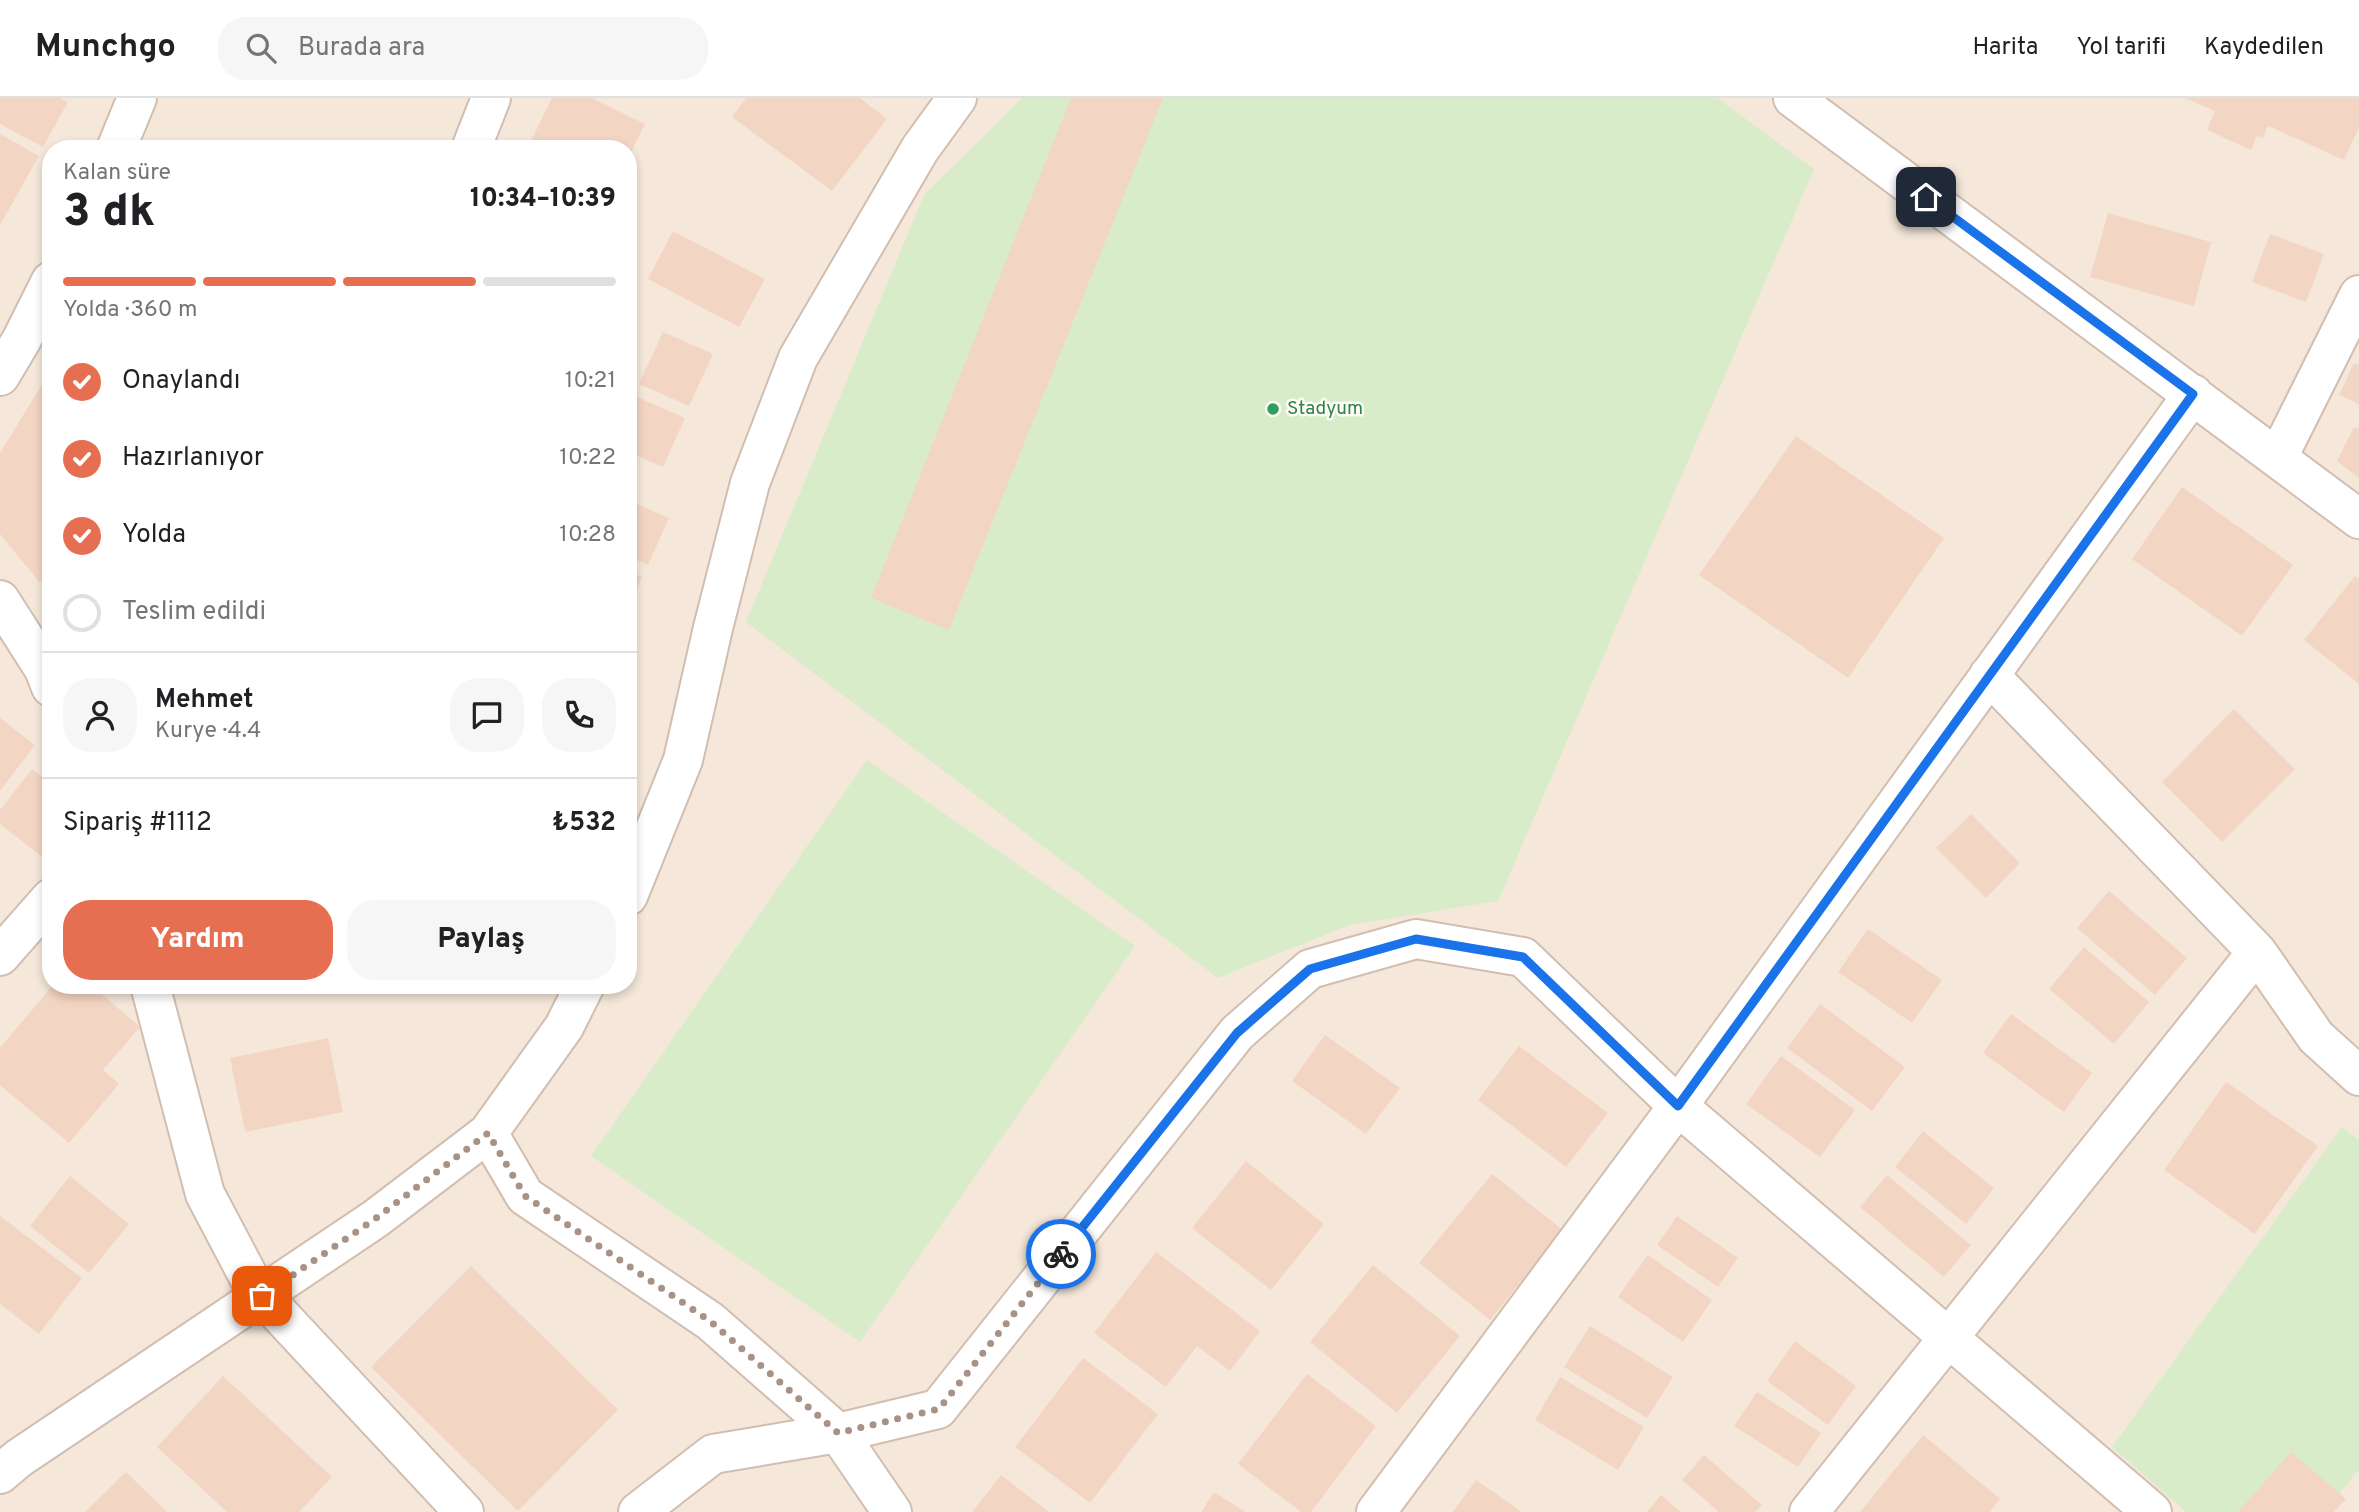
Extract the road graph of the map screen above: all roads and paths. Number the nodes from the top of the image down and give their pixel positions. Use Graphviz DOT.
graph roads {
  1 [pos="137,98"];
  2 [pos="491,98"];
  3 [pos="957,98"];
  4 [pos="1793,98"];
  5 [pos="120,140"];
  6 [pos="475,140"];
  7 [pos="2359,295"];
  8 [pos="42,299"];
  9 [pos="0,376"];
  10 [pos="2193,394"];
  11 [pos="2278,457"];
  12 [pos="2359,519"];
  13 [pos="0,600"];
  14 [pos="42,666"];
  15 [pos="1989,675"];
  16 [pos="637,873"];
  17 [pos="42,908"];
  18 [pos="2257,952"];
  19 [pos="0,956"];
  20 [pos="152,994"];
  21 [pos="580,994"];
  22 [pos="2359,1076"];
  23 [pos="1678,1106"];
  24 [pos="488,1133"];
  25 [pos="262,1296"];
  26 [pos="1950,1339"];
  27 [pos="838,1433"];
  28 [pos="0,1474"];
  29 [pos="464,1512"];
  30 [pos="639,1512"];
  31 [pos="892,1512"];
  32 [pos="1376,1512"];
  33 [pos="1809,1512"];
  34 [pos="2152,1512"];
  1 -- 5 [label="street"];
  2 -- 6 [label="street"];
  3 -- 16 [label="street"];
  4 -- 10 [label="street"];
  7 -- 11 [label="street"];
  8 -- 9 [label="street"];
  10 -- 11 [label="street"];
  10 -- 15 [label="street"];
  11 -- 12 [label="street"];
  13 -- 14 [label="street"];
  15 -- 18 [label="street"];
  15 -- 23 [label="street"];
  17 -- 19 [label="street"];
  18 -- 22 [label="street"];
  18 -- 26 [label="street"];
  20 -- 25 [label="street"];
  21 -- 24 [label="street"];
  23 -- 26 [label="street"];
  23 -- 27 [label="street"];
  23 -- 32 [label="street"];
  24 -- 25 [label="street"];
  24 -- 27 [label="street"];
  25 -- 28 [label="street"];
  25 -- 29 [label="street"];
  26 -- 33 [label="street"];
  26 -- 34 [label="street"];
  27 -- 30 [label="street"];
  27 -- 31 [label="street"];
}
